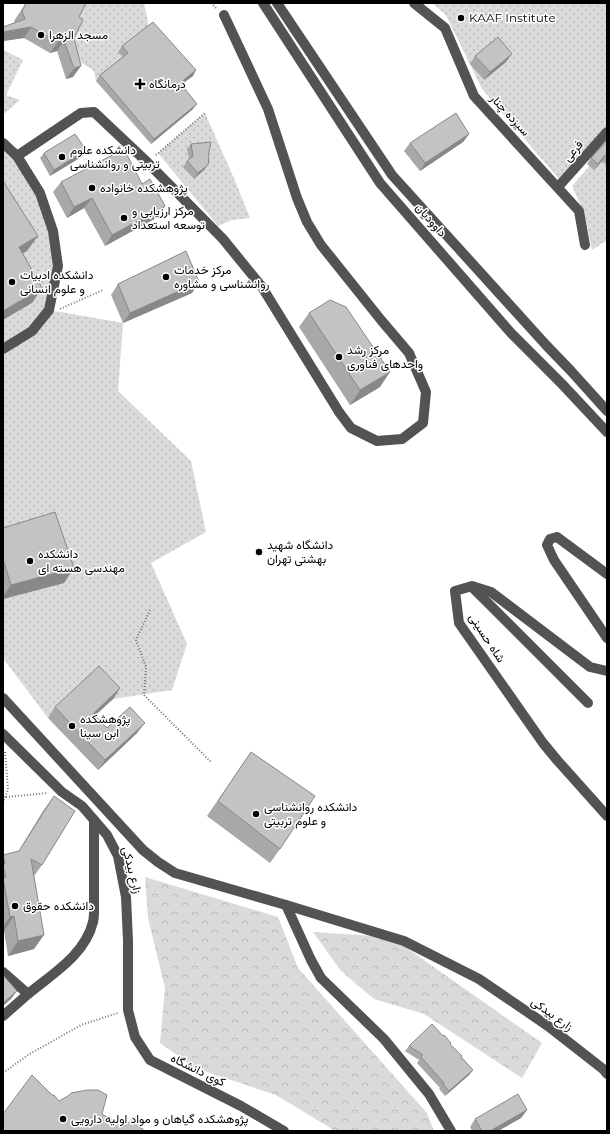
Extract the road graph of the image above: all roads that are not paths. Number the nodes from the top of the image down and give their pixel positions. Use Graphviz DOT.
graph roads {
  1 [pos="263,3"];
  2 [pos="277,3"];
  3 [pos="414,3"];
  4 [pos="224,15"];
  5 [pos="607,132"];
  6 [pos="3,143"];
  7 [pos="17,156"];
  8 [pos="558,187"];
  9 [pos="585,245"];
  10 [pos="482,275"];
  11 [pos="474,290"];
  12 [pos="3,349"];
  13 [pos="607,411"];
  14 [pos="607,432"];
  15 [pos="607,574"];
  16 [pos="472,586"];
  17 [pos="607,638"];
  18 [pos="607,671"];
  19 [pos="3,698"];
  20 [pos="588,703"];
  21 [pos="3,734"];
  22 [pos="607,816"];
  23 [pos="94,820"];
  24 [pos="286,905"];
  25 [pos="3,972"];
  26 [pos="28,994"];
  27 [pos="128,1010"];
  28 [pos="3,1016"];
  29 [pos="607,1074"];
  30 [pos="284,1131"];
  31 [pos="451,1131"];
  1 -- 11 [label="street, داوودیان"];
  2 -- 10 [label="street, داوودیان"];
  3 -- 8 [label="street, سیزده چنار"];
  4 -- 7 [label="street"];
  5 -- 8 [label="street, فرعی"];
  6 -- 7 [label="street"];
  7 -- 12 [label="street"];
  8 -- 9 [label="street, سیزده چنار"];
  10 -- 11 [label="street"];
  10 -- 13 [label="street, داوودیان"];
  11 -- 14 [label="street, داوودیان"];
  15 -- 17 [label="street"];
  16 -- 18 [label="street"];
  16 -- 20 [label="street"];
  16 -- 22 [label="street, شاه حسینی"];
  19 -- 24 [label="street, زارع بیدکی"];
  21 -- 23 [label="street, زارع بیدکی"];
  23 -- 26 [label="street"];
  23 -- 27 [label="street, زارع بیدکی"];
  24 -- 29 [label="street, زارع بیدکی"];
  24 -- 31 [label="street"];
  25 -- 26 [label="street"];
  26 -- 28 [label="street"];
  27 -- 30 [label="street, کوی دانشگاه"];
}
